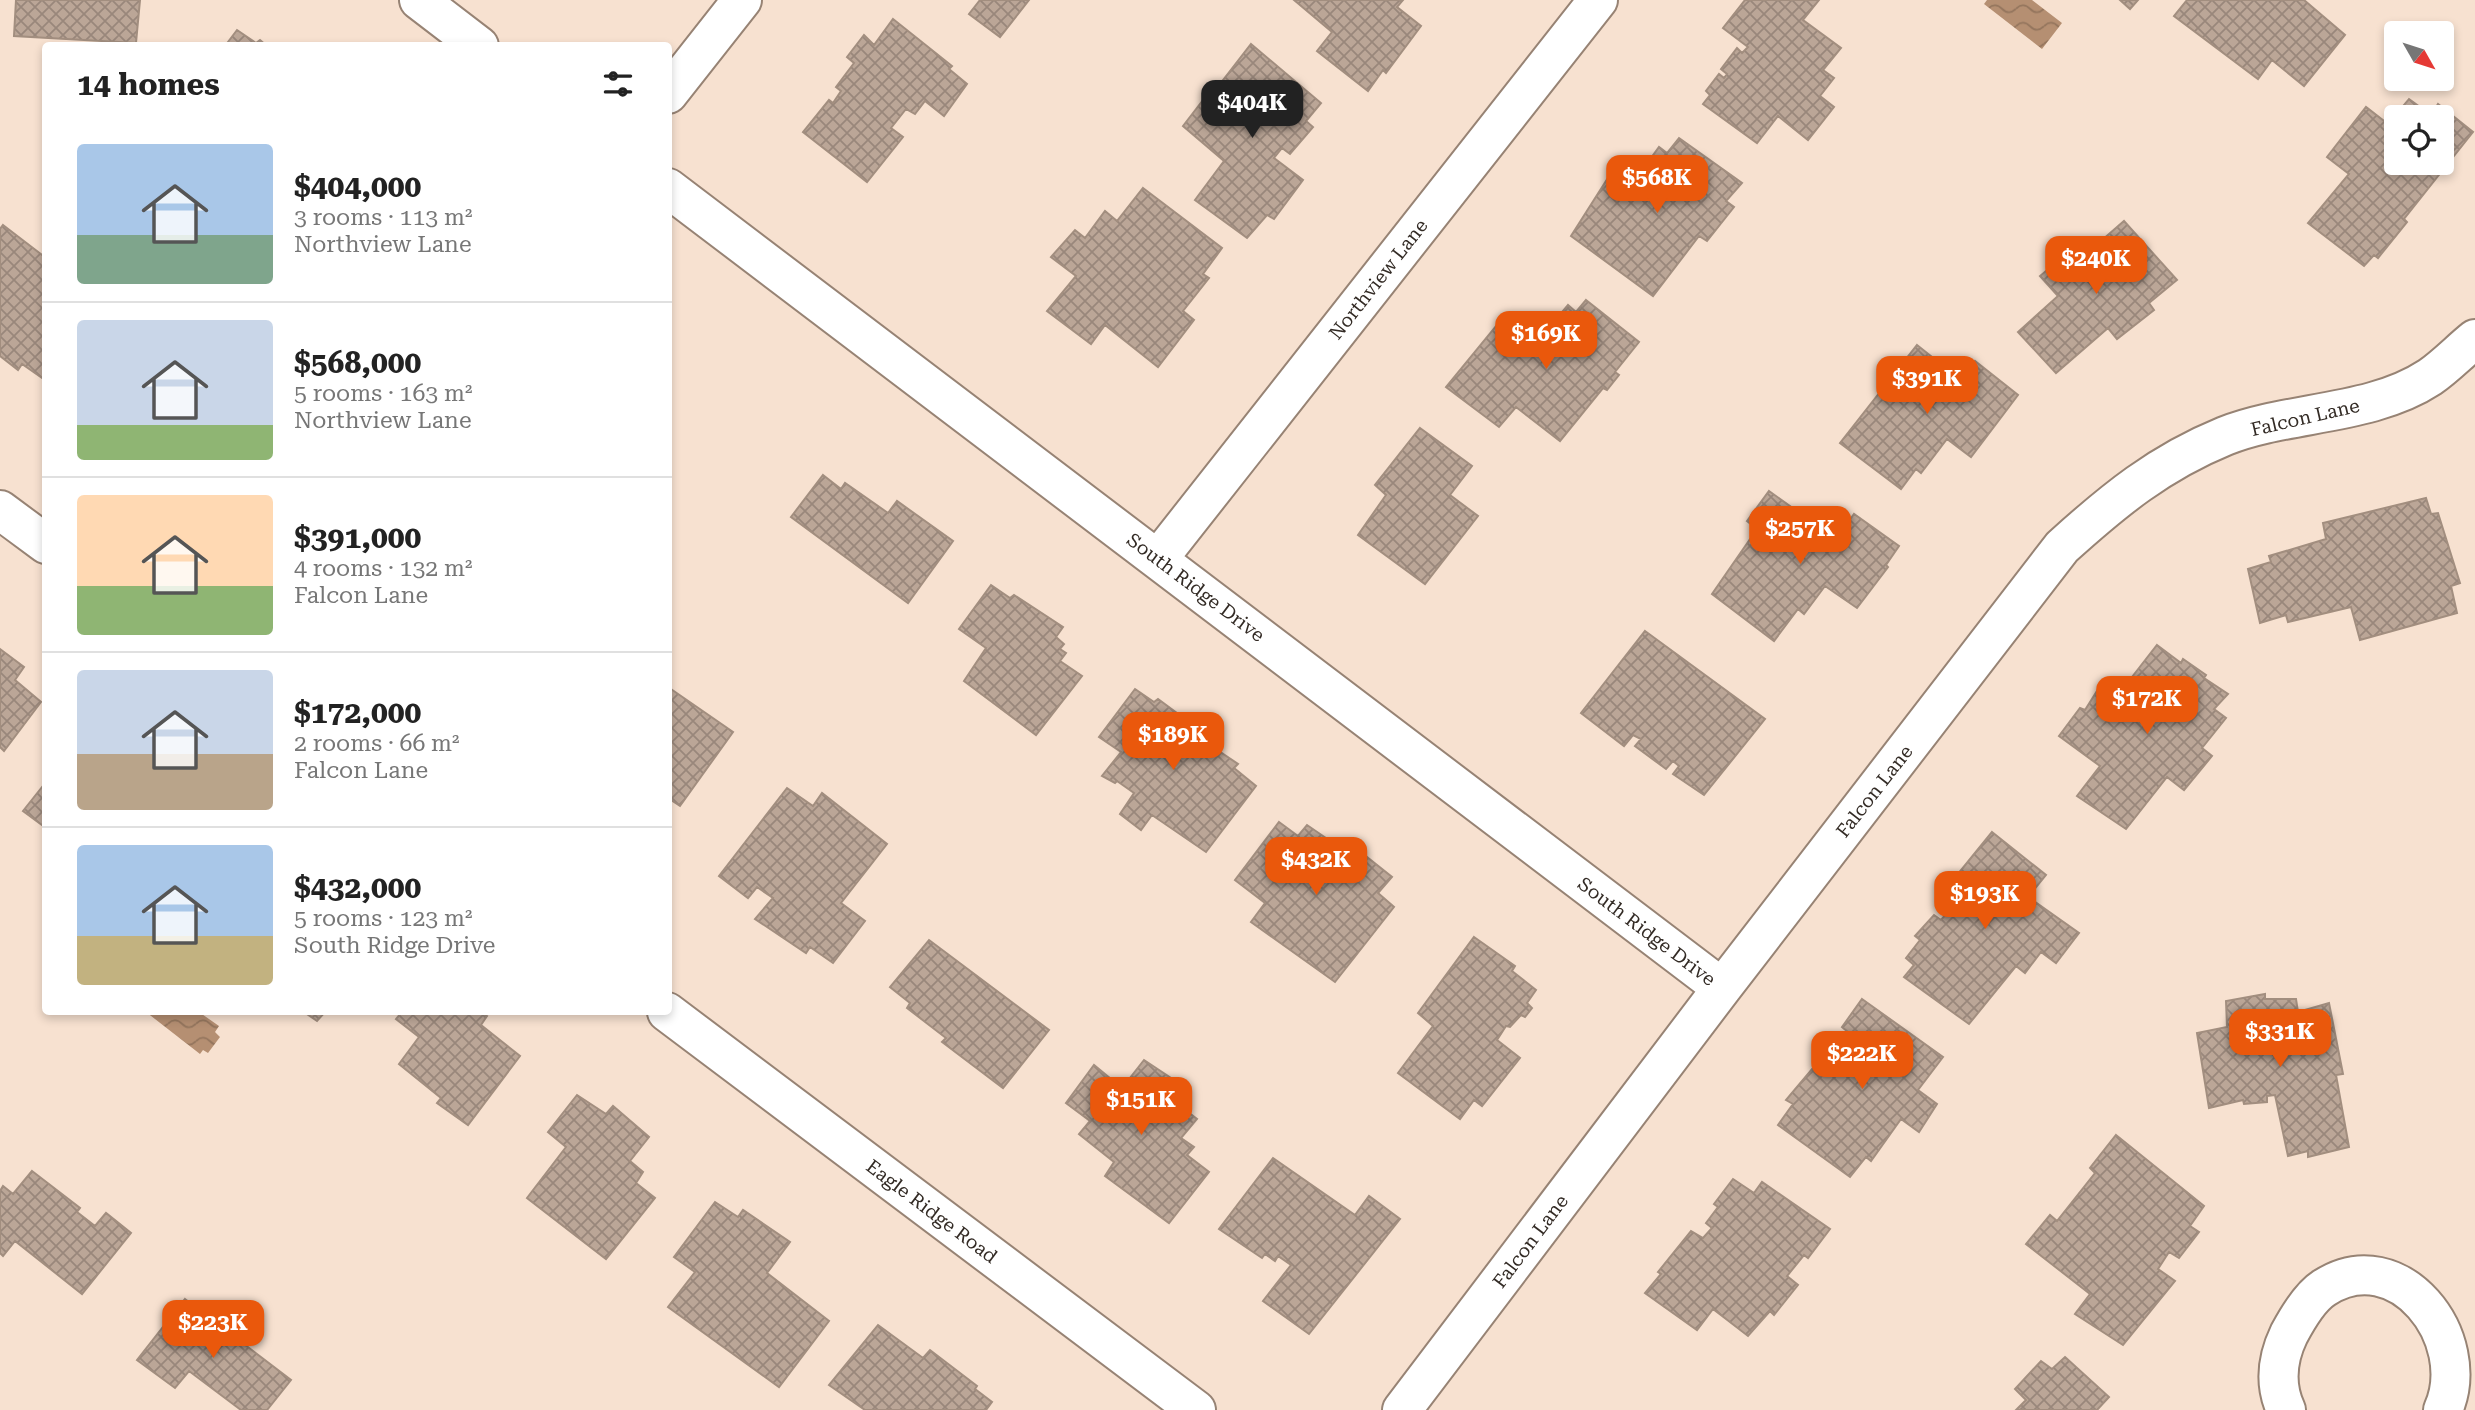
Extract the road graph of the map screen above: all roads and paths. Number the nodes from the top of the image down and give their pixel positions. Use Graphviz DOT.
graph roads {
  1 [pos="419,0"];
  2 [pos="742,0"];
  3 [pos="1598,0"];
  4 [pos="474,42"];
  5 [pos="672,89"];
  6 [pos="672,191"];
  7 [pos="2475,339"];
  8 [pos="0,509"];
  9 [pos="42,541"];
  10 [pos="1158,559"];
  11 [pos="1722,988"];
  12 [pos="671,1015"];
  13 [pos="1196,1410"];
  14 [pos="1402,1410"];
  15 [pos="2286,1410"];
  16 [pos="2443,1410"];
  1 -- 4 [label="street"];
  2 -- 5 [label="street"];
  3 -- 10 [label="street, Northview Lane"];
  6 -- 10 [label="street, South Ridge Drive"];
  7 -- 11 [label="street, Falcon Lane"];
  8 -- 9 [label="street"];
  10 -- 11 [label="street, South Ridge Drive"];
  11 -- 14 [label="street, Falcon Lane"];
  12 -- 13 [label="street, Eagle Ridge Road"];
  15 -- 16 [label="street"];
}
